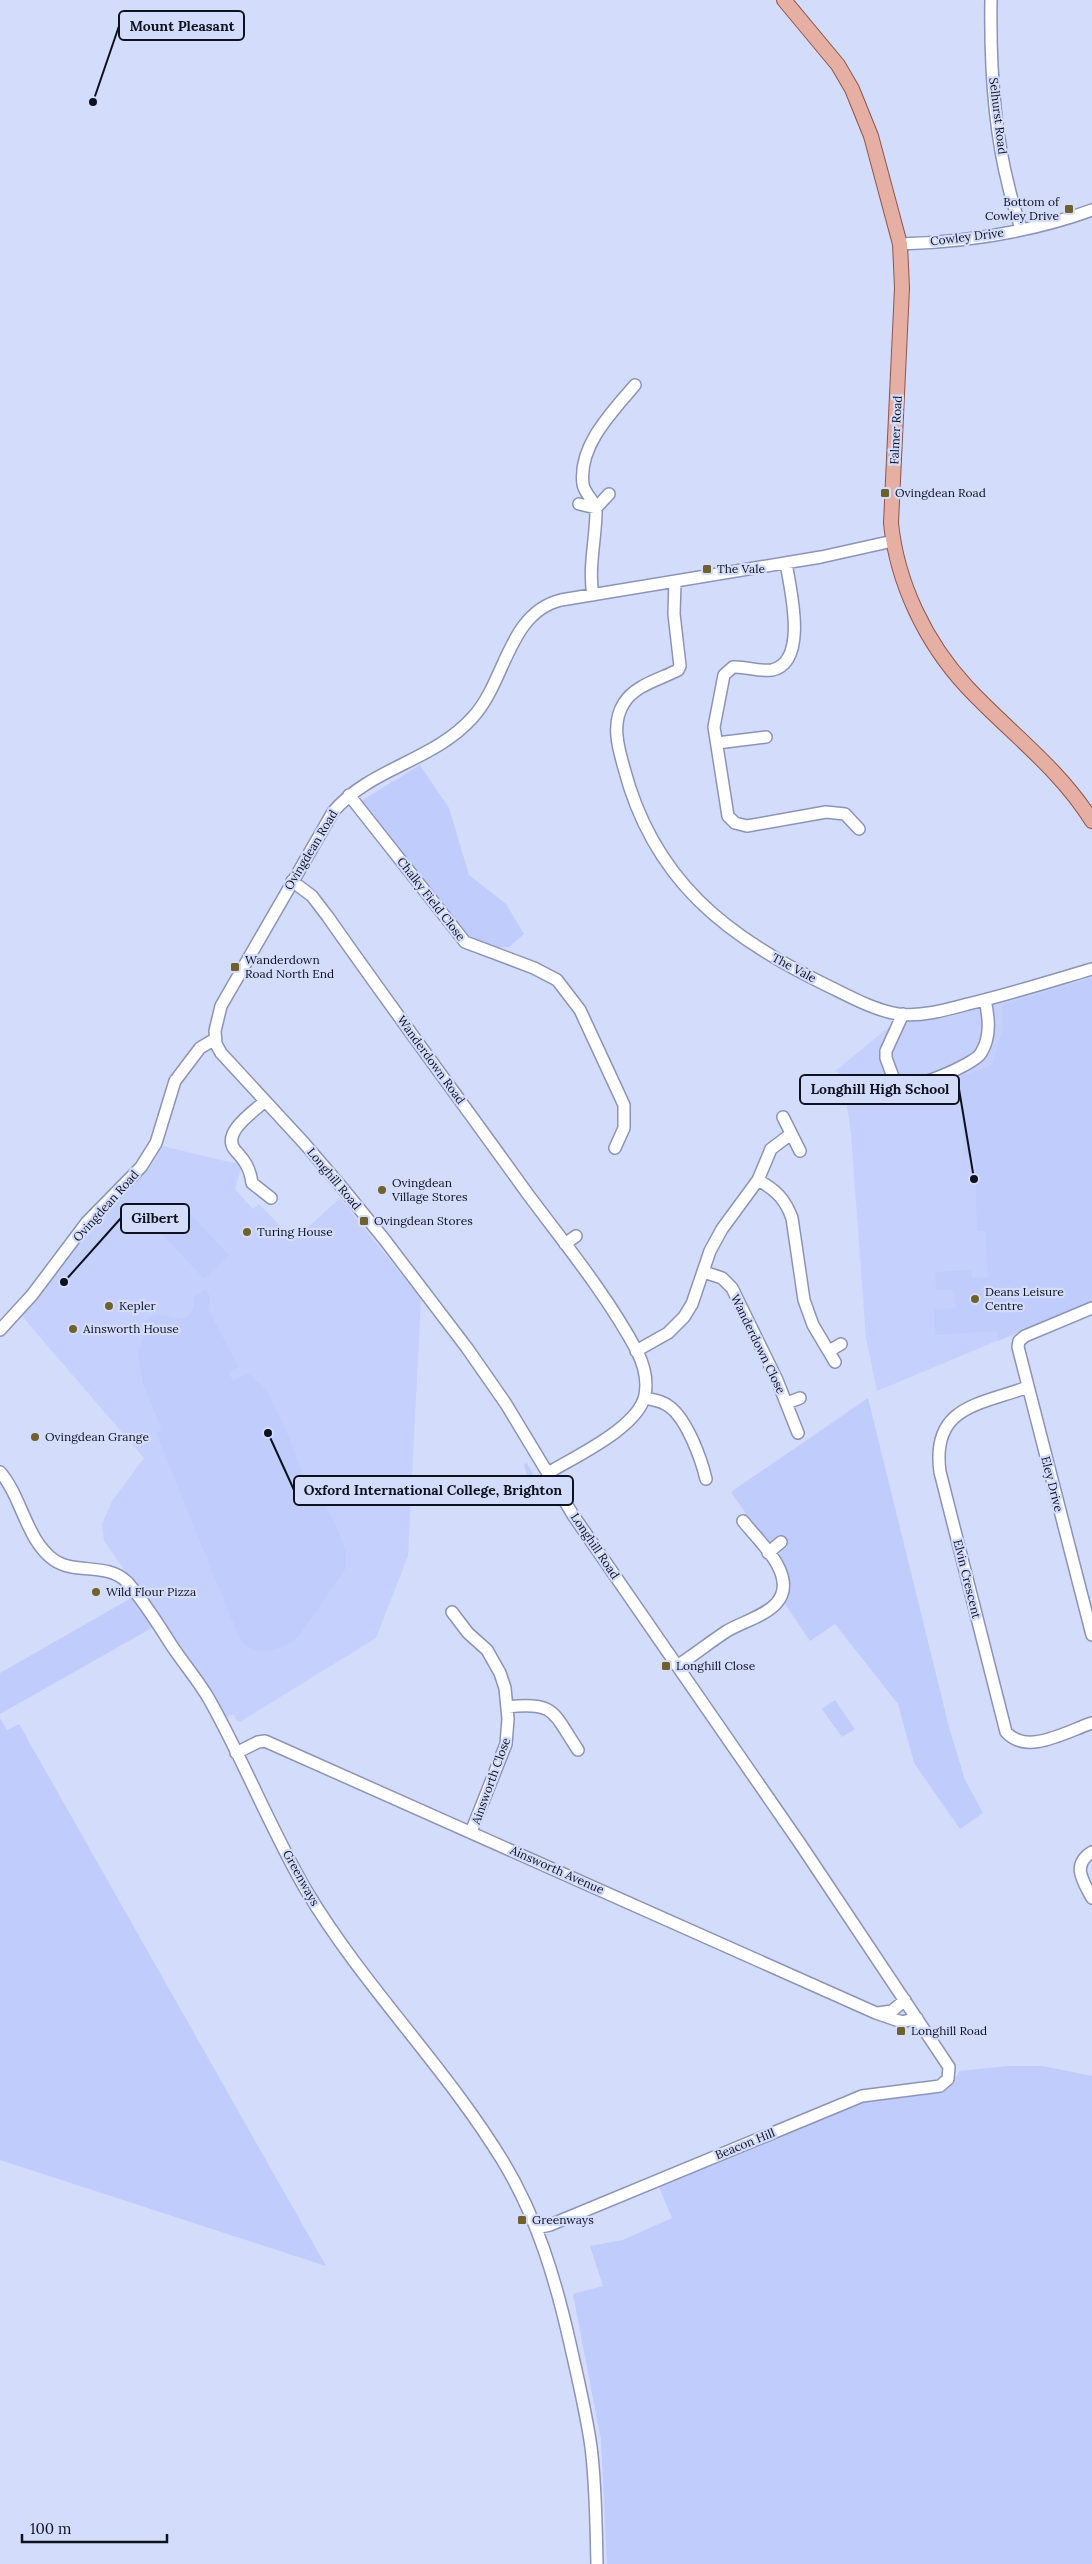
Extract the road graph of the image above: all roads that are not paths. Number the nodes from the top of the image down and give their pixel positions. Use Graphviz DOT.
graph roads {
  1 [pos="784,0"];
  2 [pos="991,0"];
  3 [pos="1092,210"];
  4 [pos="1021,229"];
  5 [pos="900,244"];
  6 [pos="635,385"];
  7 [pos="609,494"];
  8 [pos="579,504"];
  9 [pos="596,508"];
  10 [pos="892,542"];
  11 [pos="786,563"];
  12 [pos="675,582"];
  13 [pos="593,595"];
  14 [pos="766,737"];
  15 [pos="717,743"];
  16 [pos="349,795"];
  17 [pos="1092,821"];
  18 [pos="859,829"];
  19 [pos="292,881"];
  20 [pos="1092,969"];
  21 [pos="985,1000"];
  22 [pos="904,1014"];
  23 [pos="215,1040"];
  24 [pos="264,1102"];
  25 [pos="783,1118"];
  26 [pos="791,1134"];
  27 [pos="616,1148"];
  28 [pos="800,1151"];
  29 [pos="758,1180"];
  30 [pos="271,1198"];
  31 [pos="576,1236"];
  32 [pos="565,1244"];
  33 [pos="704,1272"];
  34 [pos="1092,1308"];
  35 [pos="0,1330"];
  36 [pos="842,1344"];
  37 [pos="636,1351"];
  38 [pos="828,1351"];
  39 [pos="835,1362"];
  40 [pos="1028,1387"];
  41 [pos="645,1398"];
  42 [pos="800,1398"];
  43 [pos="787,1403"];
  44 [pos="798,1433"];
  45 [pos="0,1472"];
  46 [pos="548,1473"];
  47 [pos="706,1479"];
  48 [pos="743,1521"];
  49 [pos="781,1542"];
  50 [pos="768,1553"];
  51 [pos="452,1612"];
  52 [pos="472,1619"];
  53 [pos="461,1625"];
  54 [pos="1092,1636"];
  55 [pos="677,1666"];
  56 [pos="507,1706"];
  57 [pos="1092,1722"];
  58 [pos="578,1750"];
  59 [pos="236,1753"];
  60 [pos="471,1832"];
  61 [pos="1092,1852"];
  62 [pos="1092,1898"];
  63 [pos="904,2000"];
  64 [pos="876,2013"];
  65 [pos="917,2018"];
  66 [pos="950,2071"];
  67 [pos="536,2228"];
  68 [pos="597,2564"];
  1 -- 5 [label="main road, Falmer Road"];
  2 -- 4 [label="street, Selhurst Road"];
  3 -- 4 [label="street, Cowley Drive"];
  4 -- 5 [label="street, Cowley Drive"];
  5 -- 10 [label="main road, Falmer Road"];
  6 -- 9 [label="street"];
  7 -- 9 [label="street"];
  8 -- 9 [label="street"];
  9 -- 13 [label="street"];
  10 -- 11 [label="street, Ovingdean Road"];
  10 -- 17 [label="main road, Falmer Road"];
  11 -- 12 [label="street, Ovingdean Road"];
  11 -- 15 [label="street"];
  12 -- 13 [label="street, Ovingdean Road"];
  12 -- 22 [label="street, The Vale"];
  13 -- 16 [label="street, Ovingdean Road"];
  14 -- 15 [label="street"];
  15 -- 18 [label="street"];
  16 -- 19 [label="street, Ovingdean Road"];
  16 -- 27 [label="street, Chalky Field Close"];
  19 -- 23 [label="street, Ovingdean Road"];
  19 -- 32 [label="street, Wanderdown Road"];
  20 -- 21 [label="street, The Vale"];
  21 -- 22 [label="street, The Vale"];
  21 -- 22 [label="street"];
  23 -- 24 [label="street, Longhill Road"];
  23 -- 35 [label="street, Ovingdean Road"];
  24 -- 30 [label="street"];
  24 -- 46 [label="street, Longhill Road"];
  25 -- 26 [label="street"];
  26 -- 28 [label="street"];
  26 -- 29 [label="street"];
  29 -- 33 [label="street"];
  29 -- 38 [label="street"];
  31 -- 32 [label="street"];
  32 -- 37 [label="street, Wanderdown Road"];
  33 -- 37 [label="street"];
  33 -- 43 [label="street, Wanderdown Close"];
  34 -- 40 [label="street, Eley Drive"];
  36 -- 38 [label="street"];
  37 -- 41 [label="street, Wanderdown Road"];
  38 -- 39 [label="street"];
  40 -- 54 [label="street, Eley Drive"];
  40 -- 57 [label="street, Elvin Crescent"];
  41 -- 46 [label="street"];
  41 -- 47 [label="street"];
  42 -- 43 [label="street, Wanderdown Close"];
  43 -- 44 [label="street, Wanderdown Close"];
  45 -- 59 [label="street, Greenways"];
  46 -- 55 [label="street, Longhill Road"];
  48 -- 50 [label="street"];
  49 -- 50 [label="street"];
  50 -- 55 [label="street"];
  51 -- 53 [label="street, Ainsworth Close"];
  52 -- 53 [label="street"];
  53 -- 56 [label="street, Ainsworth Close"];
  55 -- 63 [label="street, Longhill Road"];
  56 -- 58 [label="street"];
  56 -- 60 [label="street, Ainsworth Close"];
  59 -- 60 [label="street, Ainsworth Avenue"];
  59 -- 67 [label="street, Greenways"];
  60 -- 64 [label="street, Ainsworth Avenue"];
  61 -- 62 [label="street"];
  63 -- 64 [label="street"];
  63 -- 65 [label="street, Longhill Road"];
  64 -- 65 [label="street, Ainsworth Avenue"];
  65 -- 66 [label="street, Longhill Road"];
  66 -- 67 [label="street, Beacon Hill"];
  67 -- 68 [label="street, Greenways"];
}
